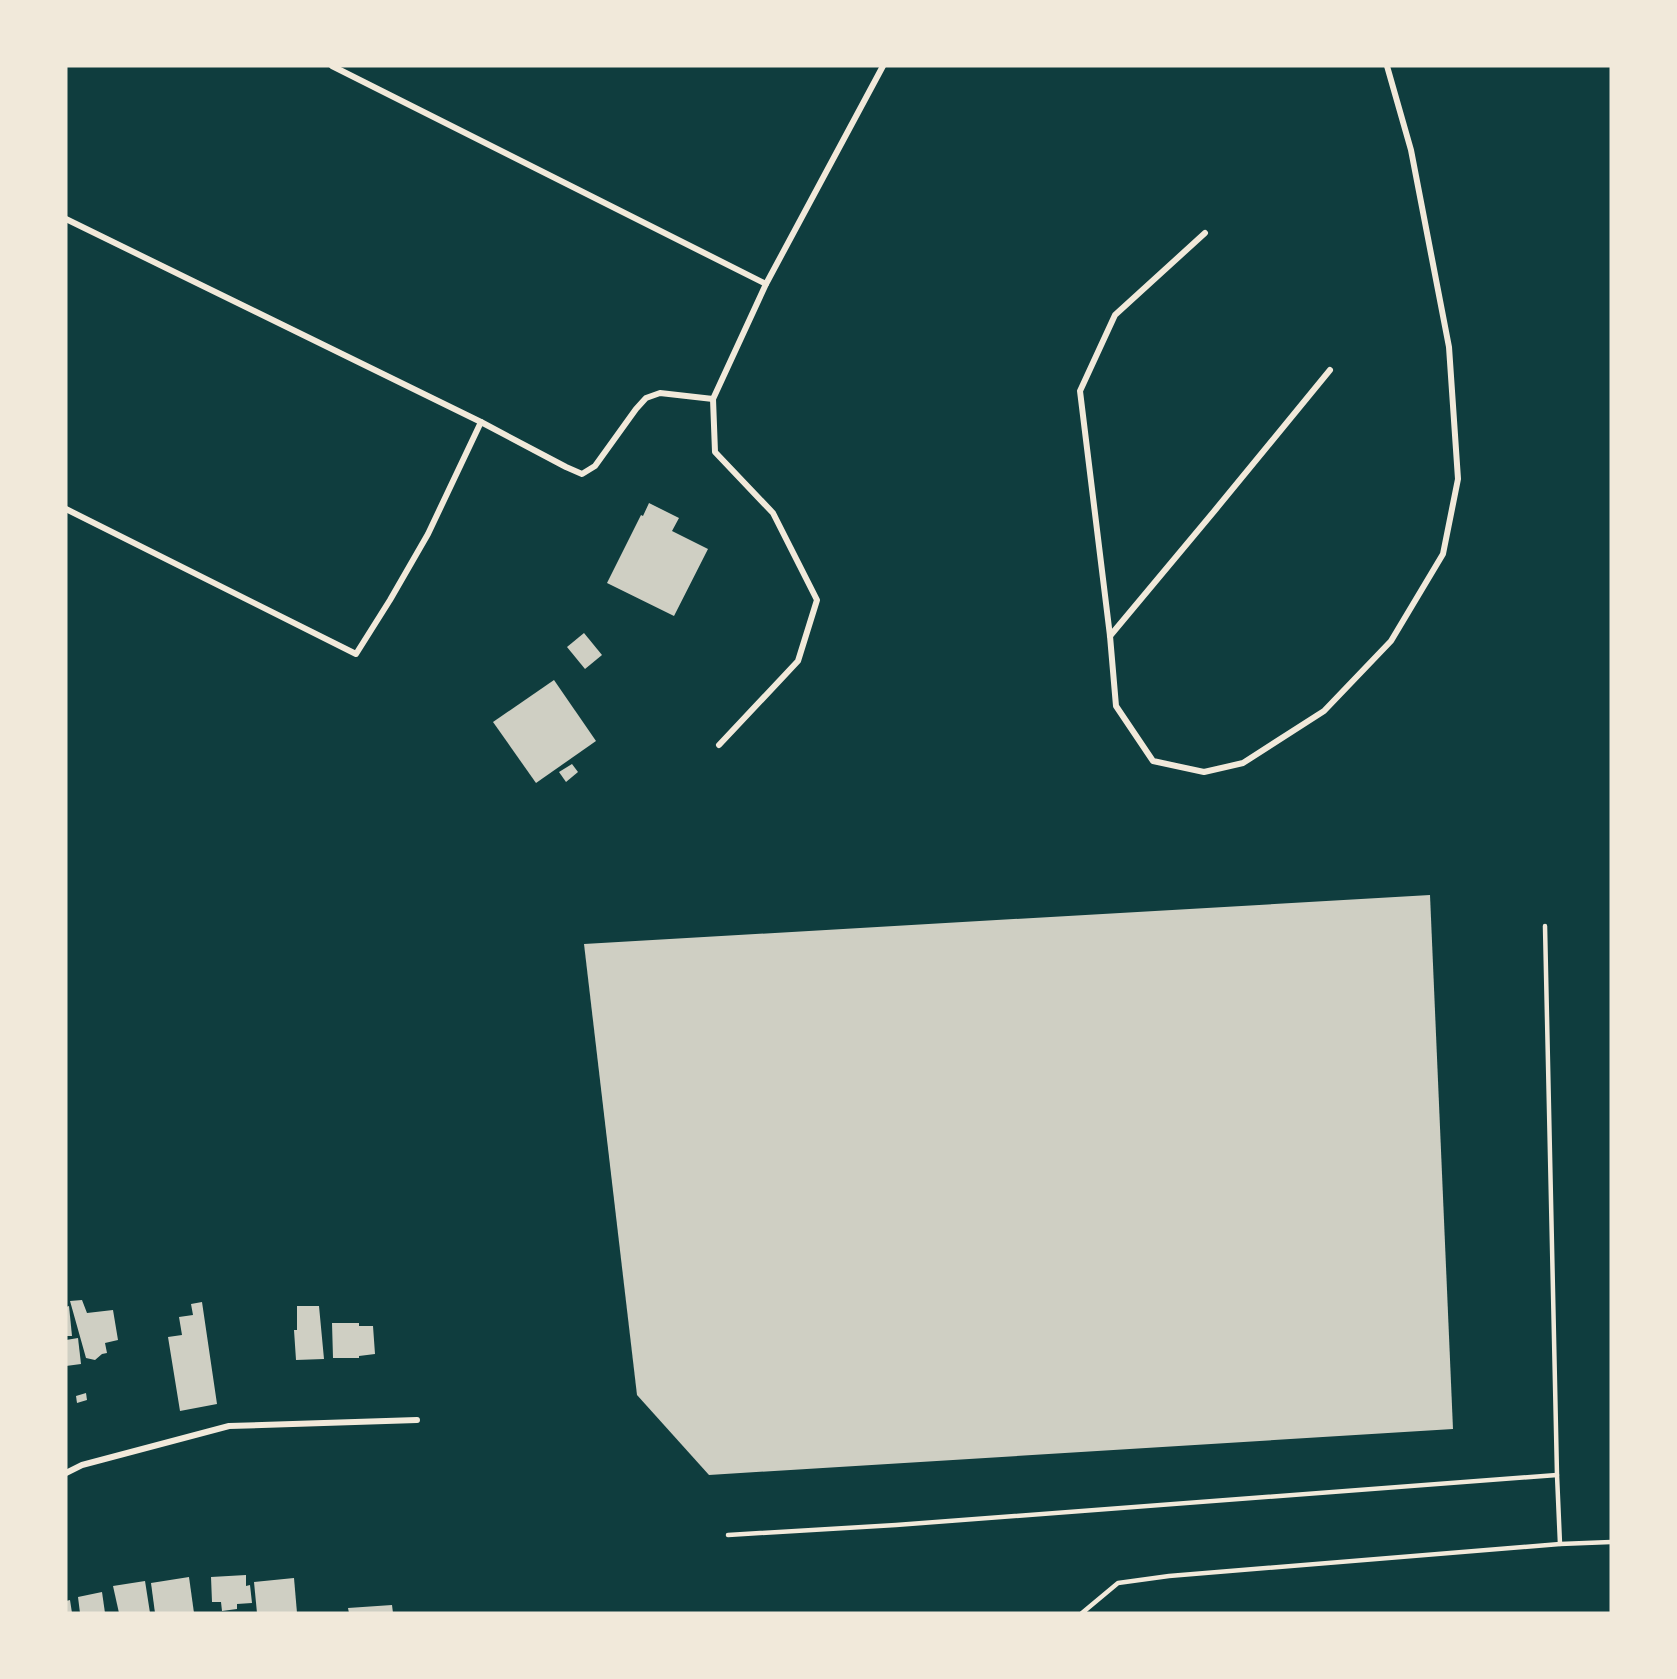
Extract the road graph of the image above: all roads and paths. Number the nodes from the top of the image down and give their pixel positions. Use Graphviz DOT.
graph roads {
  1 [pos="332,66"];
  2 [pos="883,66"];
  3 [pos="1387,66"];
  4 [pos="66,219"];
  5 [pos="1205,233"];
  6 [pos="766,284"];
  7 [pos="1330,370"];
  8 [pos="713,399"];
  9 [pos="481,422"];
  10 [pos="66,509"];
  11 [pos="1110,636"];
  12 [pos="719,745"];
  13 [pos="1545,926"];
  14 [pos="417,1420"];
  15 [pos="66,1473"];
  16 [pos="1557,1475"];
  17 [pos="728,1535"];
  18 [pos="1611,1542"];
  19 [pos="1560,1544"];
  20 [pos="1082,1613"];
  1 -- 6 [label="street"];
  2 -- 6 [label="street"];
  3 -- 11 [label="street"];
  4 -- 9 [label="street"];
  5 -- 11 [label="street"];
  6 -- 8 [label="street"];
  7 -- 11 [label="street"];
  8 -- 9 [label="street"];
  8 -- 12 [label="street"];
  9 -- 10 [label="street"];
  13 -- 16 [label="lane"];
  14 -- 15 [label="street"];
  16 -- 17 [label="lane"];
  16 -- 19 [label="lane"];
  18 -- 19 [label="lane"];
  19 -- 20 [label="lane"];
}
